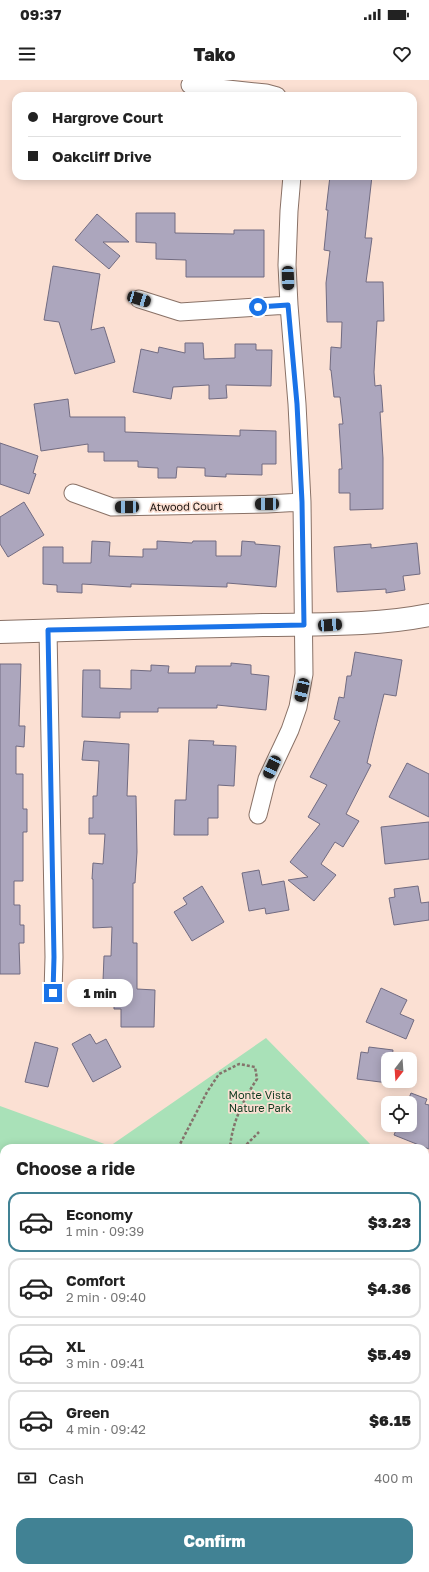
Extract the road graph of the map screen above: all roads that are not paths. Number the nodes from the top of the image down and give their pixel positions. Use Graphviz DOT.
graph roads {
  1 [pos="190,85"];
  2 [pos="256,92"];
  3 [pos="292,180"];
  4 [pos="139,299"];
  5 [pos="288,305"];
  6 [pos="73,493"];
  7 [pos="302,502"];
  8 [pos="429,615"];
  9 [pos="304,625"];
  10 [pos="48,630"];
  11 [pos="0,632"];
  12 [pos="258,814"];
  13 [pos="53,993"];
  1 -- 2 [label="street"];
  3 -- 5 [label="street"];
  4 -- 5 [label="street"];
  5 -- 7 [label="street"];
  6 -- 7 [label="street, Atwood Court"];
  7 -- 9 [label="street"];
  8 -- 9 [label="street"];
  9 -- 10 [label="street"];
  9 -- 12 [label="street"];
  10 -- 11 [label="street"];
  10 -- 13 [label="street"];
}
